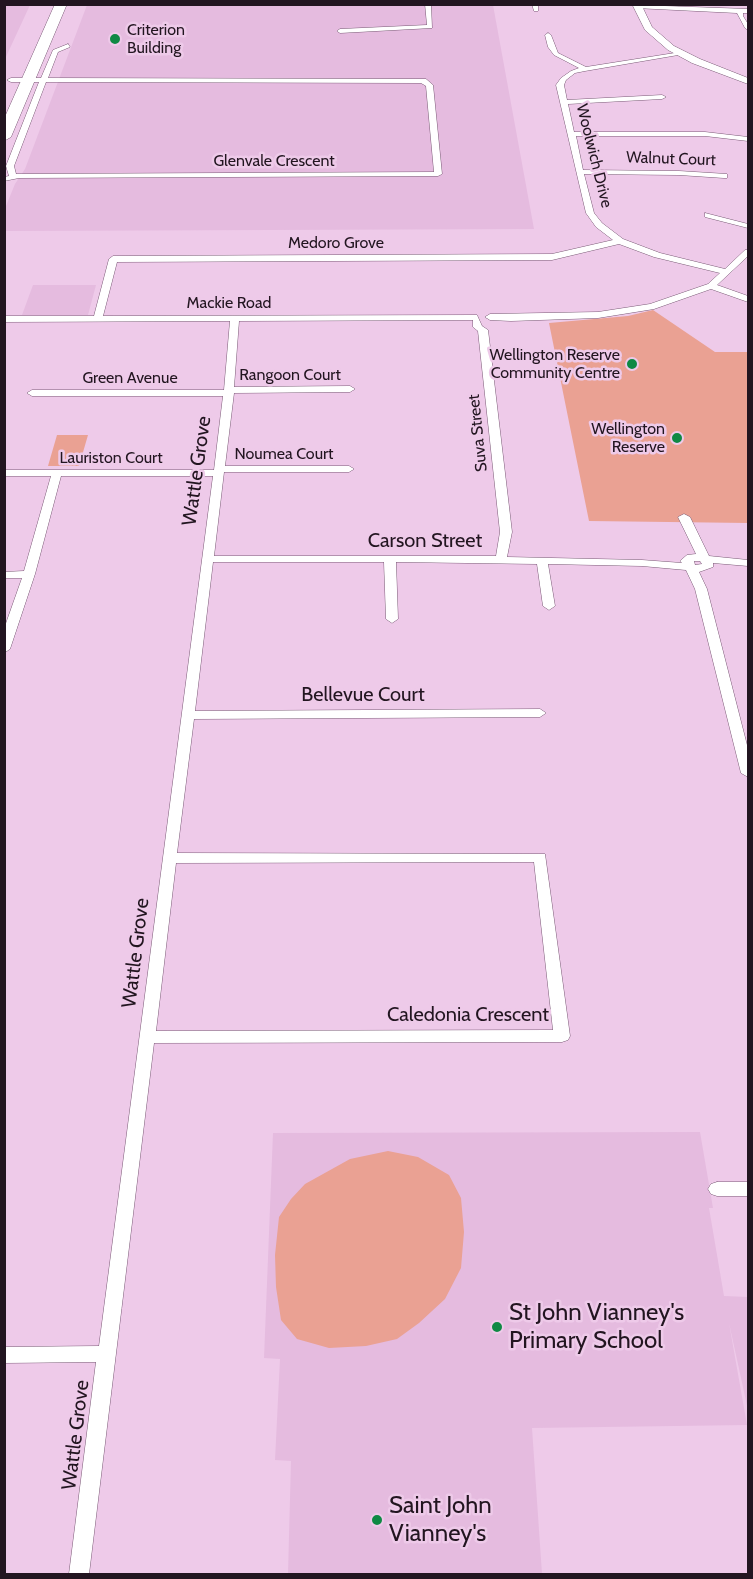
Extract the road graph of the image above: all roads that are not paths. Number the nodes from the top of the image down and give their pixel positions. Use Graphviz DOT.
graph roads {
  1 [pos="61,4"];
  2 [pos="428,4"];
  3 [pos="636,6"];
  4 [pos="740,11"];
  5 [pos="748,11"];
  6 [pos="748,28"];
  7 [pos="340,31"];
  8 [pos="548,35"];
  9 [pos="69,46"];
  10 [pos="681,54"];
  11 [pos="19,63"];
  12 [pos="585,69"];
  13 [pos="434,75"];
  14 [pos="11,80"];
  15 [pos="28,80"];
  16 [pos="44,80"];
  17 [pos="423,81"];
  18 [pos="748,81"];
  19 [pos="4,95"];
  20 [pos="662,97"];
  21 [pos="565,102"];
  22 [pos="572,134"];
  23 [pos="4,137"];
  24 [pos="748,139"];
  25 [pos="581,172"];
  26 [pos="724,176"];
  27 [pos="9,178"];
  28 [pos="708,216"];
  29 [pos="748,226"];
  30 [pos="620,241"];
  31 [pos="748,252"];
  32 [pos="727,272"];
  33 [pos="711,286"];
  34 [pos="748,299"];
  35 [pos="238,318"];
  36 [pos="4,319"];
  37 [pos="98,319"];
  38 [pos="482,321"];
  39 [pos="350,389"];
  40 [pos="229,391"];
  41 [pos="32,393"];
  42 [pos="349,469"];
  43 [pos="218,471"];
  44 [pos="4,473"];
  45 [pos="57,473"];
  46 [pos="684,518"];
  47 [pos="506,532"];
  48 [pos="390,559"];
  49 [pos="207,560"];
  50 [pos="501,560"];
  51 [pos="517,560"];
  52 [pos="542,561"];
  53 [pos="697,563"];
  54 [pos="748,563"];
  55 [pos="4,574"];
  56 [pos="29,574"];
  57 [pos="549,606"];
  58 [pos="392,619"];
  59 [pos="4,649"];
  60 [pos="540,713"];
  61 [pos="187,715"];
  62 [pos="748,773"];
  63 [pos="170,858"];
  64 [pos="146,1037"];
  65 [pos="717,1189"];
  66 [pos="748,1189"];
  67 [pos="107,1354"];
  68 [pos="4,1355"];
  69 [pos="79,1575"];
  1 -- 15 [label="highway"];
  2 -- 7 [label="street"];
  3 -- 4 [label="street"];
  3 -- 10 [label="street"];
  4 -- 5 [label="street"];
  4 -- 6 [label="street"];
  8 -- 12 [label="street"];
  9 -- 16 [label="street"];
  10 -- 12 [label="street, Woolwich Drive"];
  10 -- 18 [label="street"];
  11 -- 14 [label="highway"];
  12 -- 21 [label="street, Woolwich Drive"];
  13 -- 17 [label="street"];
  14 -- 15 [label="street"];
  14 -- 19 [label="highway"];
  15 -- 16 [label="street"];
  15 -- 23 [label="highway"];
  16 -- 17 [label="street"];
  16 -- 27 [label="street"];
  17 -- 27 [label="street, Glenvale Crescent"];
  20 -- 21 [label="street"];
  21 -- 22 [label="street, Woolwich Drive"];
  22 -- 24 [label="street"];
  22 -- 25 [label="street, Woolwich Drive"];
  25 -- 26 [label="street, Walnut Court"];
  25 -- 30 [label="street, Woolwich Drive"];
  28 -- 29 [label="street"];
  30 -- 32 [label="street, Woolwich Drive"];
  30 -- 37 [label="street, Medoro Grove"];
  31 -- 32 [label="street, Mackie Road"];
  32 -- 33 [label="street, Mackie Road"];
  33 -- 34 [label="street"];
  33 -- 38 [label="street, Mackie Road"];
  35 -- 37 [label="street, Mackie Road"];
  35 -- 38 [label="street, Mackie Road"];
  35 -- 40 [label="street, Wattle Grove"];
  36 -- 37 [label="street, Mackie Road"];
  38 -- 47 [label="street, Suva Street"];
  39 -- 40 [label="street, Rangoon Court"];
  40 -- 41 [label="street, Green Avenue"];
  40 -- 43 [label="street, Wattle Grove"];
  42 -- 43 [label="street, Noumea Court"];
  43 -- 45 [label="street, Lauriston Court"];
  43 -- 49 [label="street, Wattle Grove"];
  44 -- 45 [label="street, Lauriston Court"];
  45 -- 56 [label="street"];
  46 -- 53 [label="street"];
  47 -- 50 [label="street, Suva Street"];
  47 -- 51 [label="street, Suva Street"];
  48 -- 49 [label="street, Carson Street"];
  48 -- 50 [label="street, Carson Street"];
  48 -- 58 [label="street"];
  49 -- 61 [label="street, Wattle Grove"];
  50 -- 51 [label="street, Carson Street"];
  51 -- 52 [label="street, Carson Street"];
  52 -- 53 [label="street, Carson Street"];
  52 -- 57 [label="street"];
  53 -- 54 [label="street, Carson Street"];
  53 -- 62 [label="street"];
  55 -- 56 [label="street"];
  56 -- 59 [label="street"];
  60 -- 61 [label="street, Bellevue Court"];
  61 -- 63 [label="street, Wattle Grove"];
  63 -- 64 [label="street, Wattle Grove"];
  63 -- 64 [label="street, Caledonia Crescent"];
  64 -- 67 [label="street, Wattle Grove"];
  65 -- 66 [label="street"];
  67 -- 68 [label="street"];
  67 -- 69 [label="street, Wattle Grove"];
}
